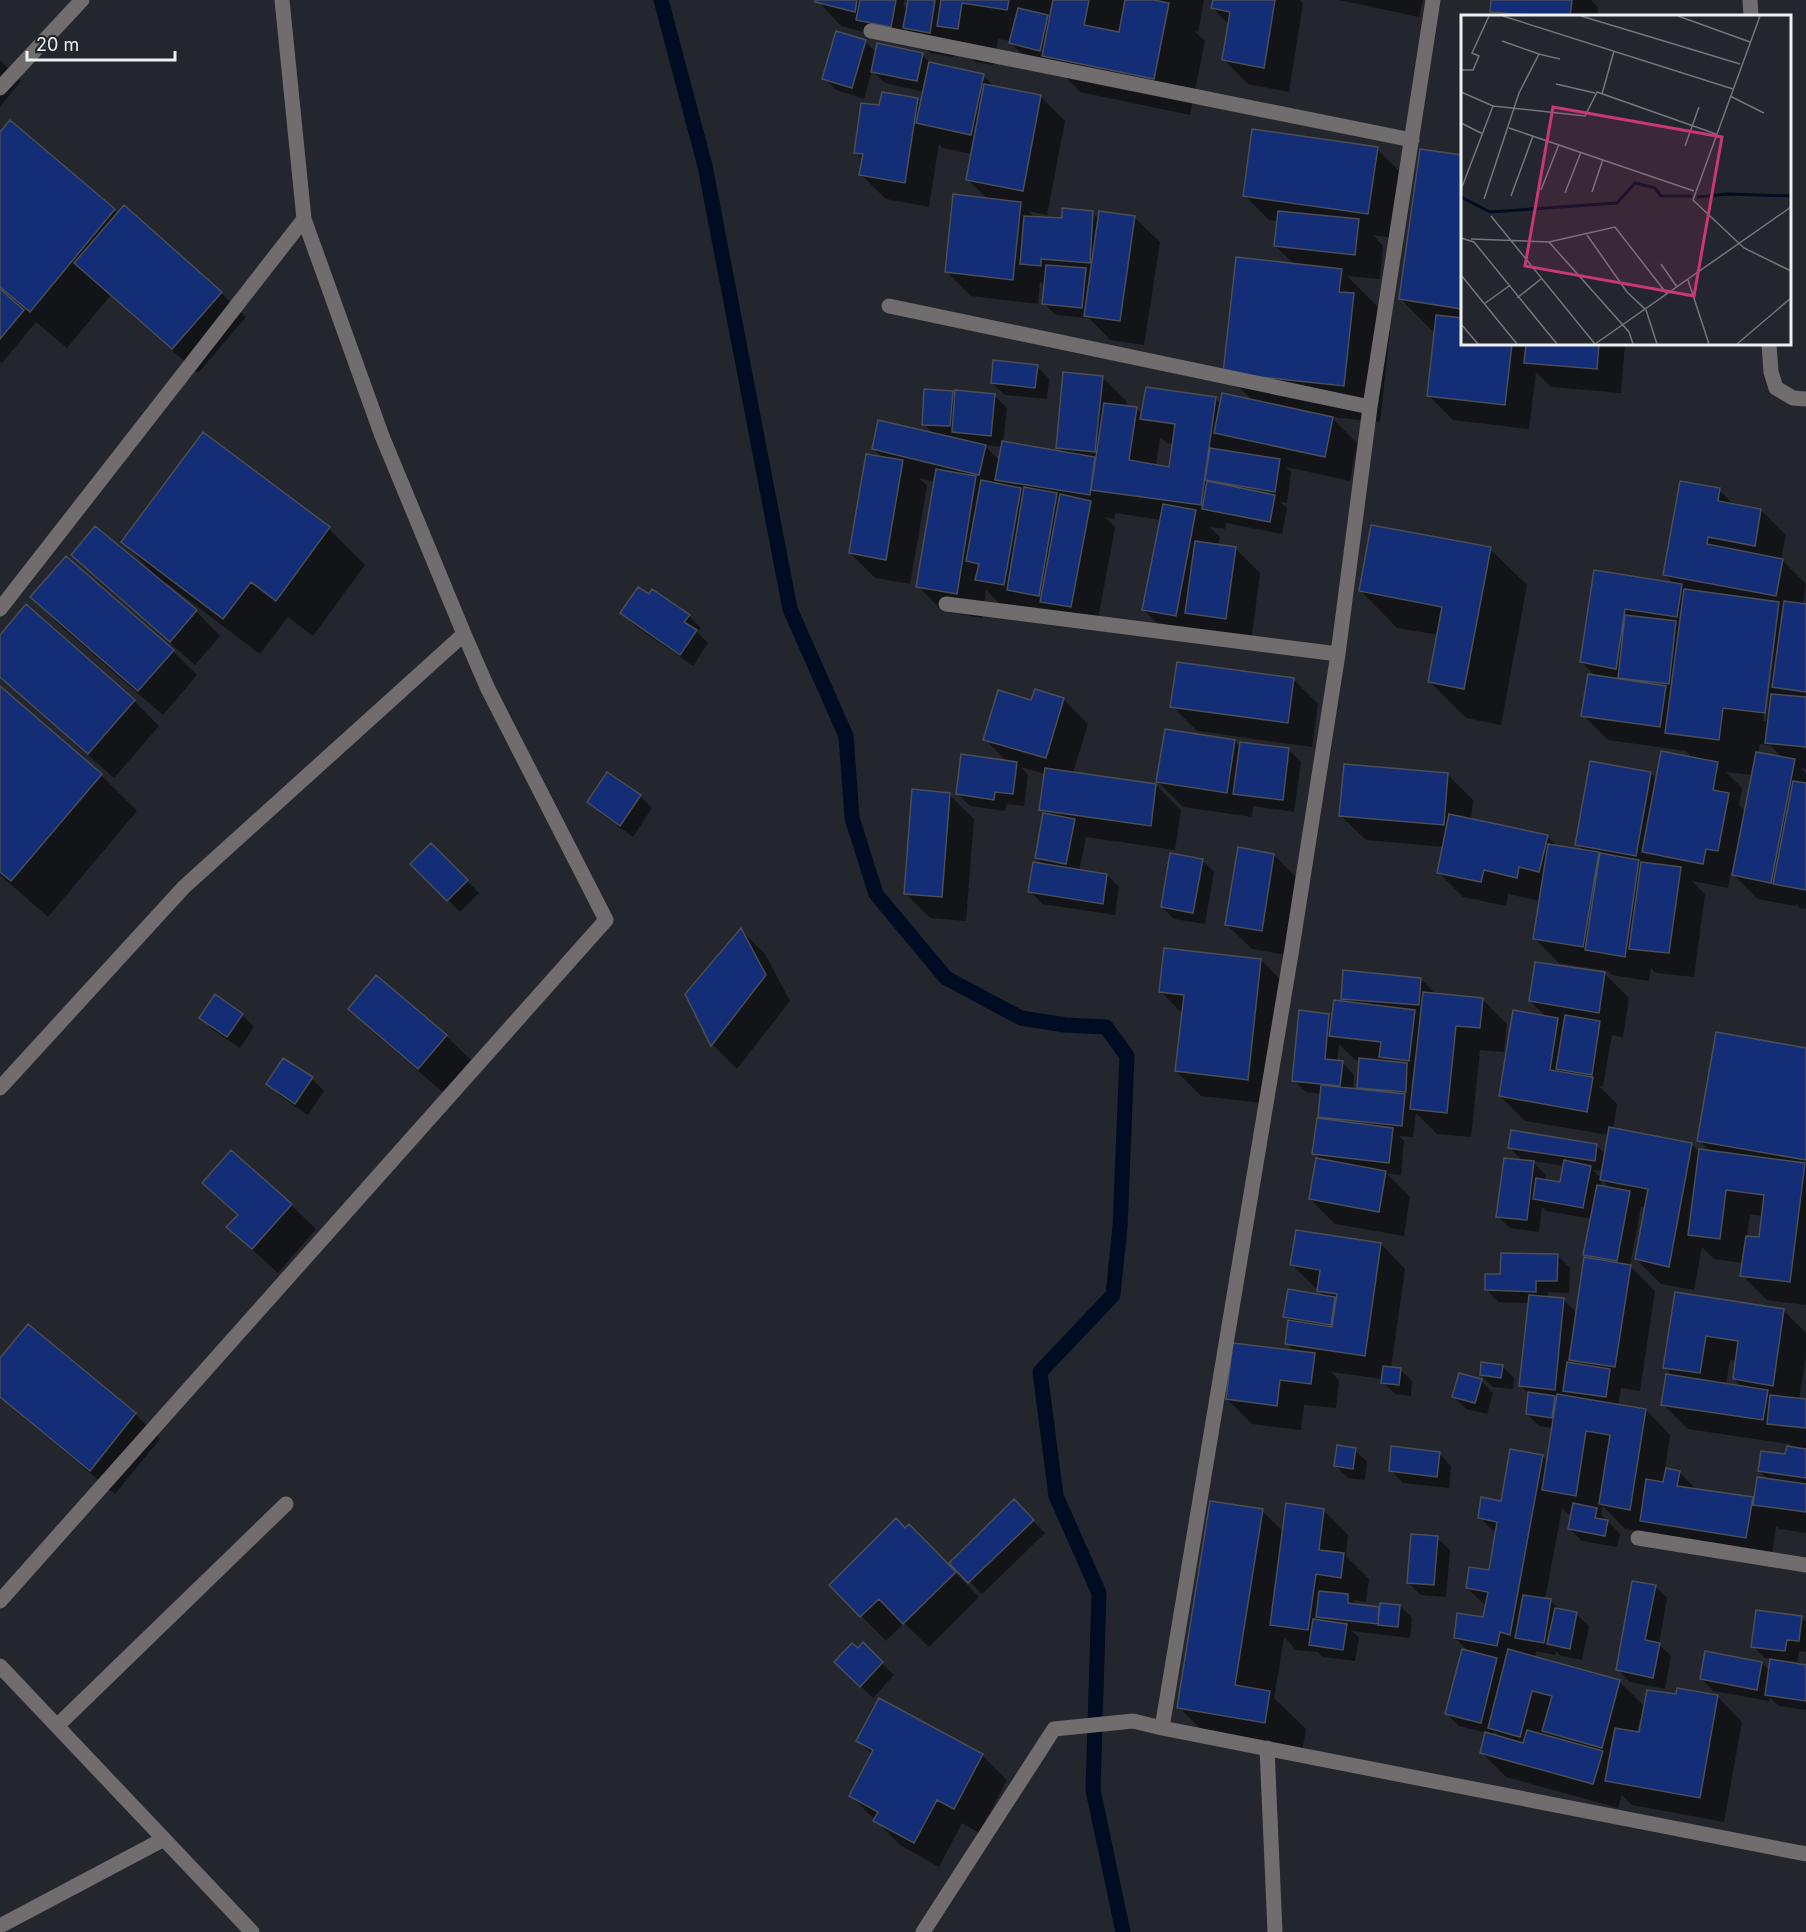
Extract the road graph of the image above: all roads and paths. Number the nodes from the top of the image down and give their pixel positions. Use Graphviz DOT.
graph roads {
  1 [pos="82,0"];
  2 [pos="282,0"];
  3 [pos="1432,0"];
  4 [pos="871,31"];
  5 [pos="0,88"];
  6 [pos="1412,140"];
  7 [pos="304,219"];
  8 [pos="889,306"];
  9 [pos="1769,345"];
  10 [pos="1806,399"];
  11 [pos="1371,407"];
  12 [pos="946,604"];
  13 [pos="0,609"];
  14 [pos="464,634"];
  15 [pos="1338,654"];
  16 [pos="0,1088"];
  17 [pos="286,1504"];
  18 [pos="1638,1538"];
  19 [pos="1806,1565"];
  20 [pos="0,1600"];
  21 [pos="0,1666"];
  22 [pos="57,1726"];
  23 [pos="1162,1728"];
  24 [pos="1267,1748"];
  25 [pos="164,1839"];
  26 [pos="1806,1854"];
  27 [pos="0,1926"];
  28 [pos="252,1932"];
  29 [pos="924,1932"];
  30 [pos="1275,1932"];
  1 -- 5 [label="street"];
  2 -- 7 [label="street"];
  3 -- 6 [label="street"];
  4 -- 6 [label="street"];
  6 -- 11 [label="street"];
  7 -- 13 [label="street"];
  7 -- 14 [label="street"];
  8 -- 11 [label="street"];
  9 -- 10 [label="street"];
  11 -- 15 [label="street"];
  12 -- 15 [label="street"];
  14 -- 16 [label="street"];
  14 -- 20 [label="street"];
  15 -- 23 [label="street"];
  17 -- 22 [label="street"];
  18 -- 19 [label="street"];
  21 -- 22 [label="street"];
  22 -- 25 [label="street"];
  23 -- 24 [label="street"];
  23 -- 29 [label="street"];
  24 -- 26 [label="street"];
  24 -- 30 [label="street"];
  25 -- 27 [label="street"];
  25 -- 28 [label="street"];
}
